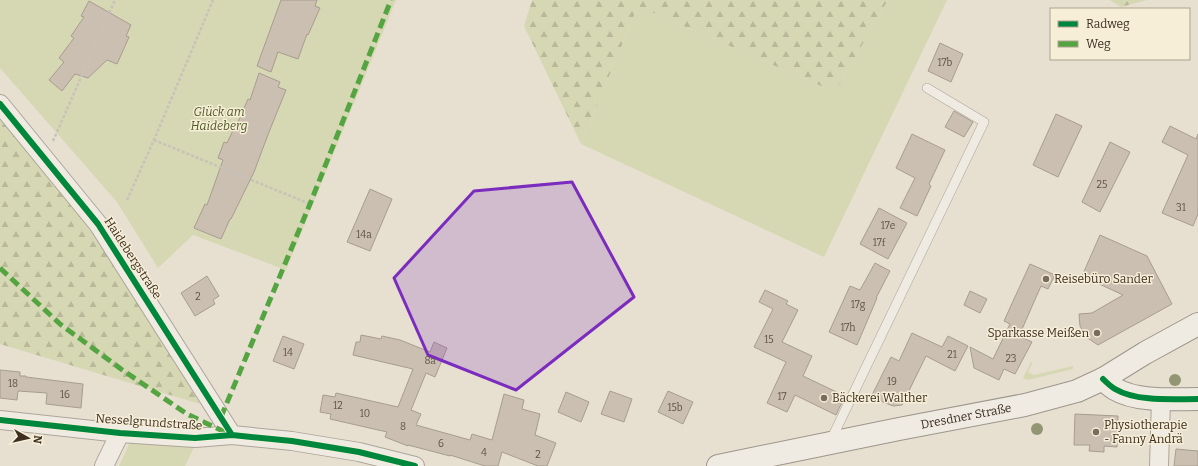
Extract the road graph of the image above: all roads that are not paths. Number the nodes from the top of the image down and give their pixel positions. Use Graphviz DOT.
graph roads {
  1 [pos="927,88"];
  2 [pos="0,104"];
  3 [pos="1198,324"];
  4 [pos="1103,379"];
  5 [pos="1198,399"];
  6 [pos="1161,400"];
  7 [pos="0,420"];
  8 [pos="120,433"];
  9 [pos="232,435"];
  10 [pos="829,443"];
  11 [pos="781,459"];
  12 [pos="104,466"];
  13 [pos="415,466"];
  14 [pos="718,466"];
  15 [pos="1160,466"];
  1 -- 10 [label="lane"];
  2 -- 9 [label="street, Haidebergstraße"];
  3 -- 4 [label="main road, Dresdner Straße"];
  4 -- 6 [label="main road"];
  4 -- 10 [label="main road, Dresdner Straße"];
  5 -- 6 [label="main road"];
  6 -- 15 [label="street"];
  7 -- 8 [label="street, Nesselgrundstraße"];
  8 -- 9 [label="street, Nesselgrundstraße"];
  8 -- 12 [label="street"];
  9 -- 13 [label="street, Nesselgrundstraße"];
  10 -- 11 [label="main road, Dresdner Straße"];
  11 -- 14 [label="main road, Dresdner Straße"];
}
